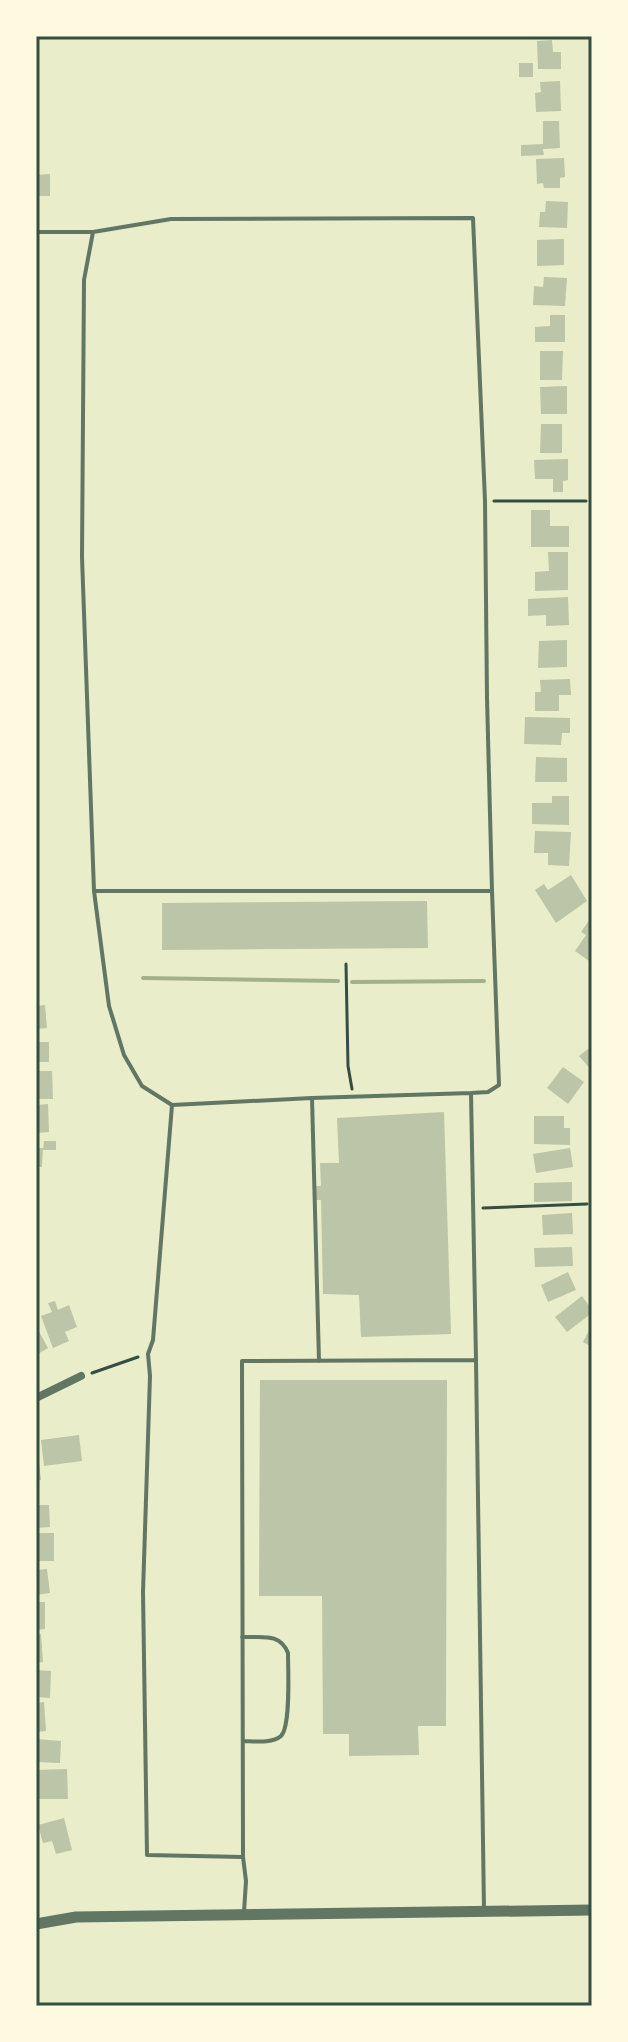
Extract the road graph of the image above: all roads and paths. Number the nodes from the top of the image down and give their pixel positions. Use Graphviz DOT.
graph roads {
  1 [pos="36,232"];
  2 [pos="93,232"];
  3 [pos="485,501"];
  4 [pos="586,501"];
  5 [pos="94,891"];
  6 [pos="492,891"];
  7 [pos="346,964"];
  8 [pos="471,1093"];
  9 [pos="353,1096"];
  10 [pos="312,1098"];
  11 [pos="172,1105"];
  12 [pos="587,1204"];
  13 [pos="473,1208"];
  14 [pos="148,1354"];
  15 [pos="476,1360"];
  16 [pos="319,1361"];
  17 [pos="81,1376"];
  18 [pos="36,1398"];
  19 [pos="241,1637"];
  20 [pos="243,1741"];
  21 [pos="243,1857"];
  22 [pos="484,1910"];
  23 [pos="592,1910"];
  24 [pos="244,1914"];
  25 [pos="36,1924"];
  1 -- 2 [label="lane"];
  2 -- 3 [label="lane"];
  2 -- 5 [label="lane"];
  3 -- 4 [label="path"];
  3 -- 6 [label="lane"];
  5 -- 6 [label="lane"];
  5 -- 11 [label="lane"];
  6 -- 8 [label="lane"];
  7 -- 9 [label="path"];
  8 -- 9 [label="lane"];
  8 -- 13 [label="lane"];
  9 -- 10 [label="lane"];
  10 -- 11 [label="lane"];
  10 -- 16 [label="lane"];
  11 -- 14 [label="lane"];
  12 -- 13 [label="path"];
  13 -- 15 [label="lane"];
  14 -- 17 [label="path"];
  14 -- 21 [label="lane"];
  15 -- 16 [label="lane"];
  15 -- 22 [label="lane"];
  16 -- 19 [label="lane"];
  17 -- 18 [label="street"];
  19 -- 20 [label="lane"];
  19 -- 20 [label="lane"];
  20 -- 21 [label="lane"];
  21 -- 24 [label="lane"];
  22 -- 23 [label="street"];
  22 -- 24 [label="street"];
  24 -- 25 [label="street"];
}
